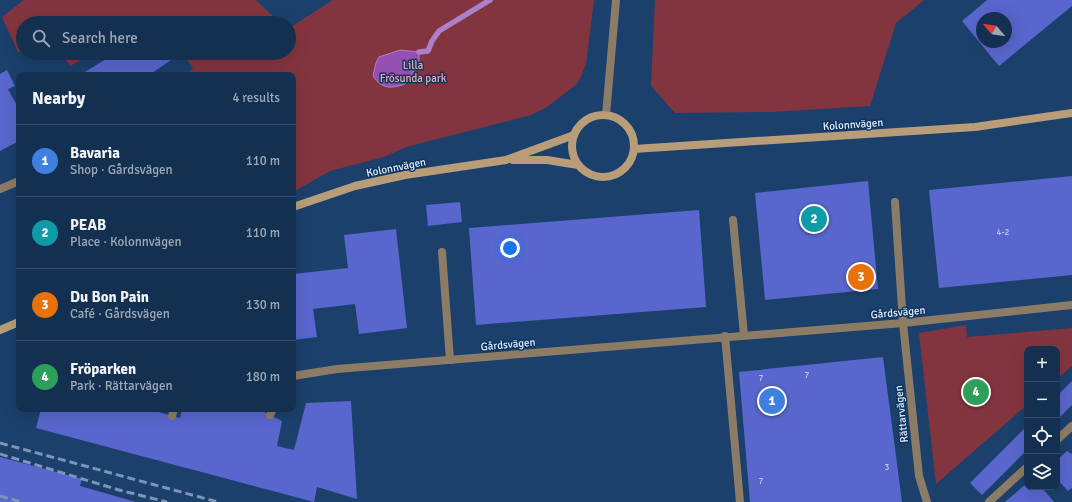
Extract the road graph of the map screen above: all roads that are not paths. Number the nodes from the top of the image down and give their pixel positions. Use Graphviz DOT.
graph roads {
  1 [pos="616,0"];
  2 [pos="1072,113"];
  3 [pos="606,115"];
  4 [pos="574,135"];
  5 [pos="634,149"];
  6 [pos="506,160"];
  7 [pos="578,165"];
  8 [pos="16,182"];
  9 [pos="0,189"];
  10 [pos="895,202"];
  11 [pos="296,206"];
  12 [pos="733,220"];
  13 [pos="442,252"];
  14 [pos="1072,305"];
  15 [pos="16,323"];
  16 [pos="903,323"];
  17 [pos="0,330"];
  18 [pos="744,335"];
  19 [pos="725,336"];
  20 [pos="450,360"];
  21 [pos="296,376"];
  22 [pos="1072,426"];
  23 [pos="1060,437"];
  24 [pos="1024,470"];
  25 [pos="740,502"];
  26 [pos="927,502"];
  27 [pos="989,502"];
  1 -- 3 [label="street"];
  2 -- 5 [label="street, Kolonnvägen"];
  3 -- 4 [label="street"];
  3 -- 5 [label="street"];
  4 -- 6 [label="street, Kolonnvägen"];
  4 -- 7 [label="street"];
  5 -- 7 [label="street"];
  6 -- 7 [label="street, Kolonnvägen"];
  6 -- 11 [label="street, Kolonnvägen"];
  8 -- 9 [label="street"];
  10 -- 16 [label="street, Rättarvägen"];
  12 -- 18 [label="street"];
  13 -- 20 [label="street"];
  14 -- 16 [label="street, Gårdsvägen"];
  15 -- 17 [label="street"];
  16 -- 18 [label="street, Gårdsvägen"];
  16 -- 26 [label="street, Rättarvägen"];
  18 -- 19 [label="street, Gårdsvägen"];
  19 -- 20 [label="street, Gårdsvägen"];
  19 -- 25 [label="street"];
  20 -- 21 [label="street, Gårdsvägen"];
  22 -- 23 [label="street"];
  24 -- 27 [label="street"];
}
